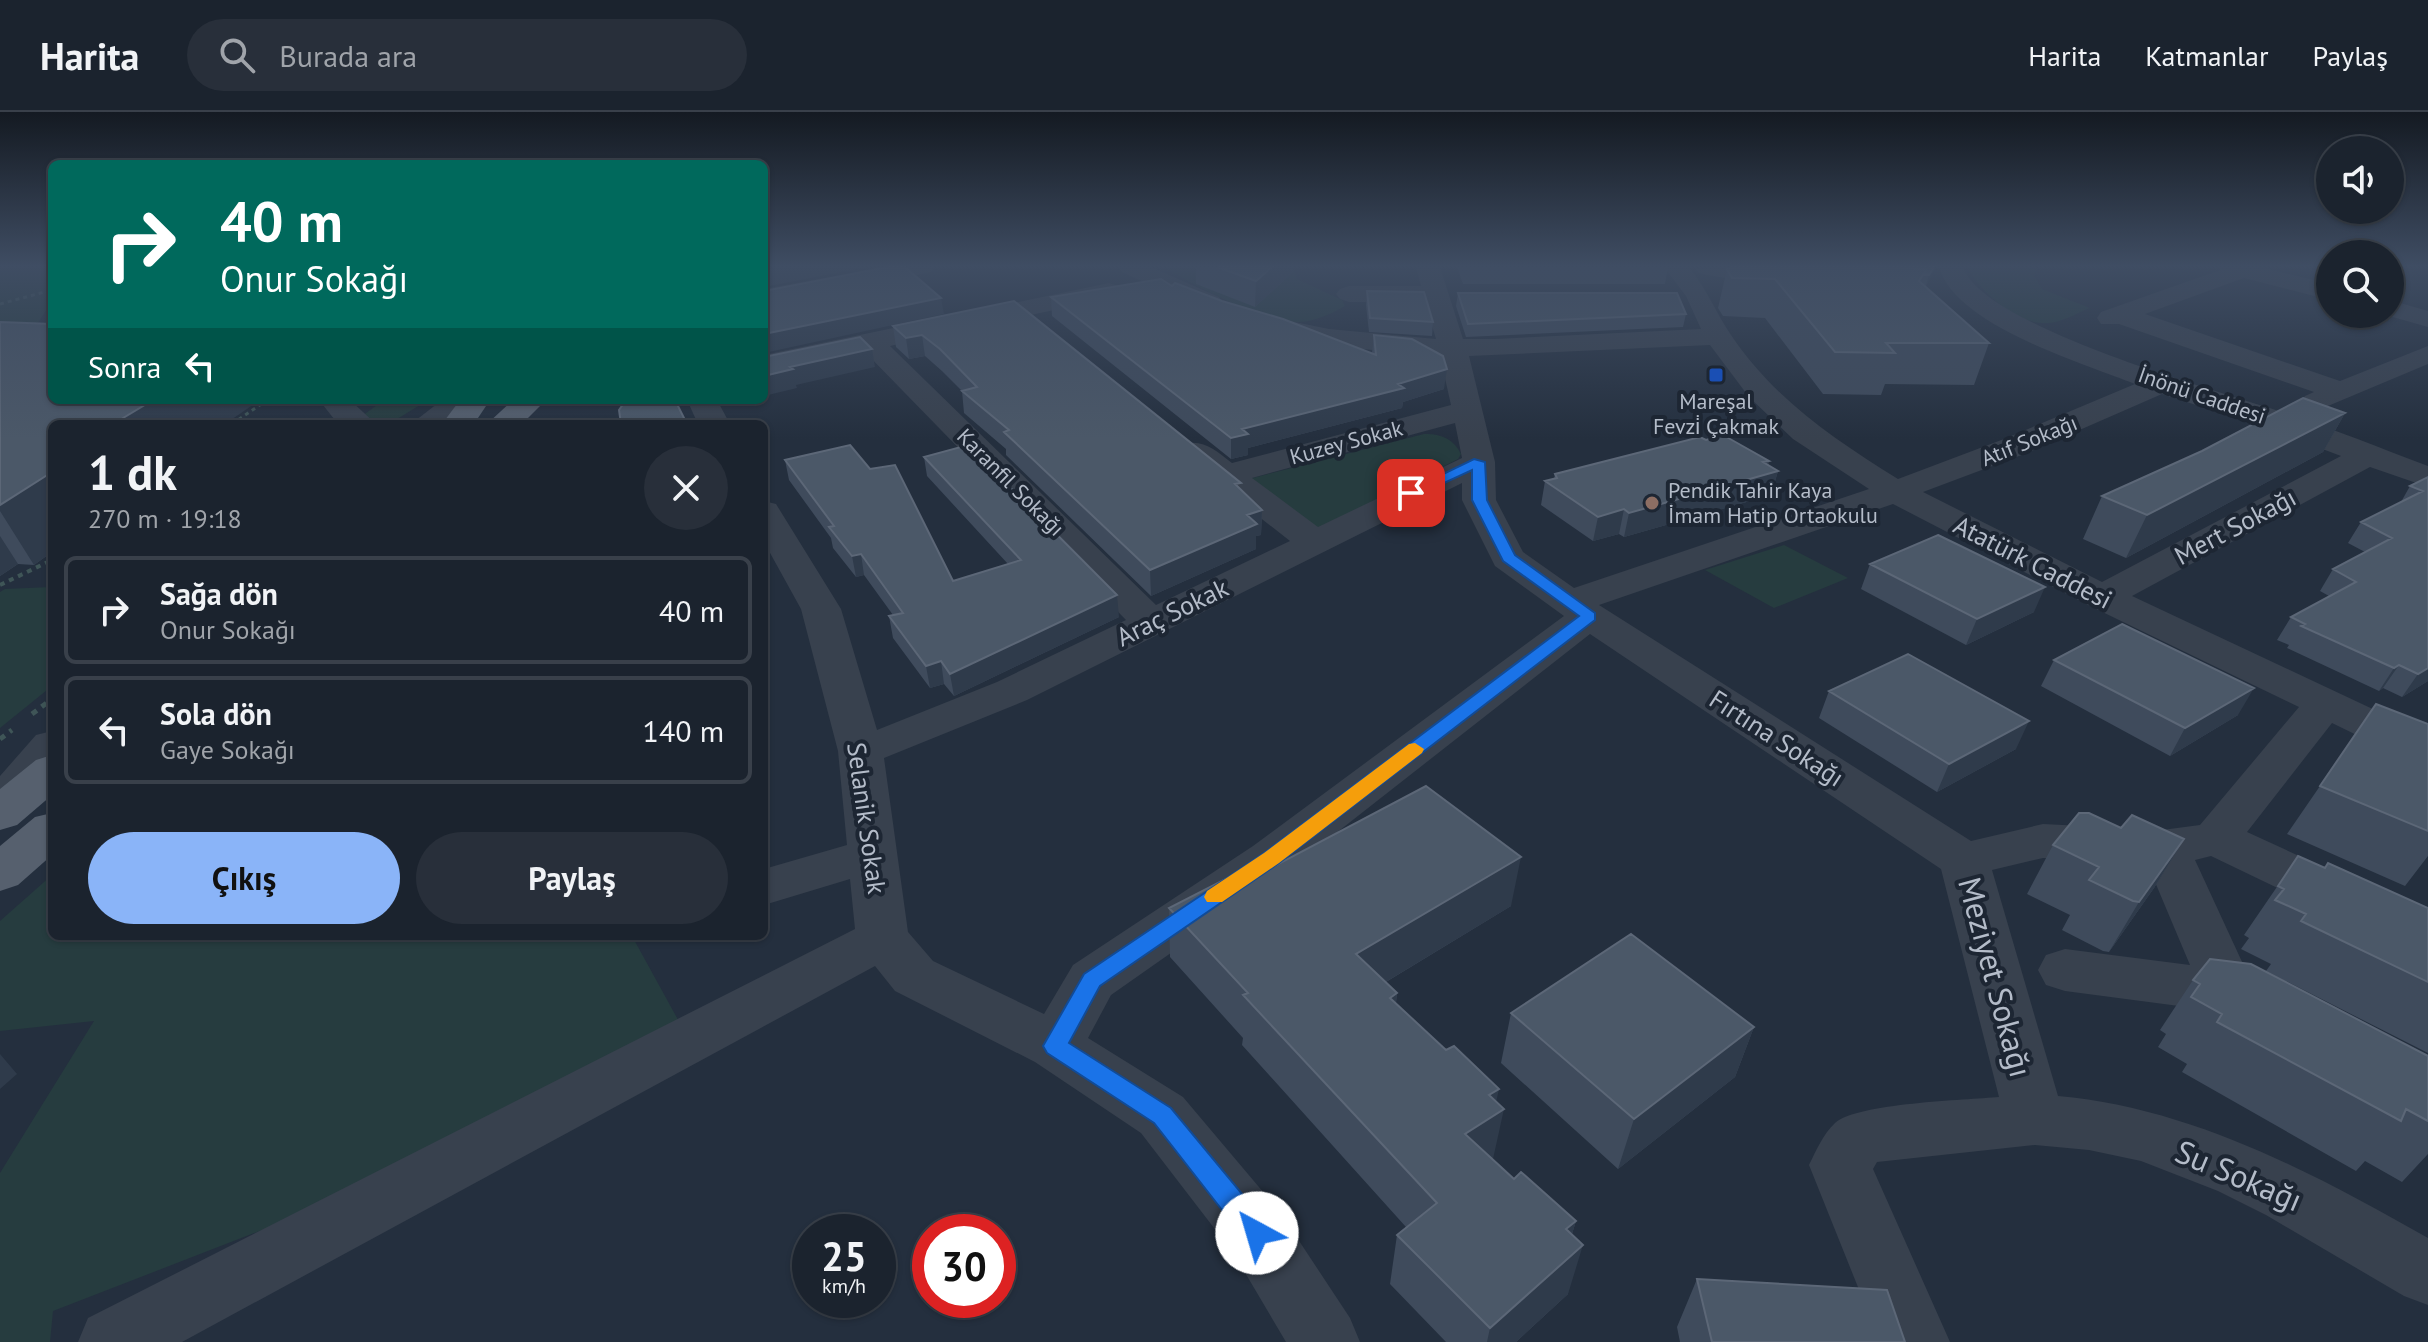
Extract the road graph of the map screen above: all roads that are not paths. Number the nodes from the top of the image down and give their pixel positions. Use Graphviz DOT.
graph roads {
  1 [pos="1004,324"];
  2 [pos="1278,324"];
  3 [pos="1450,324"];
  4 [pos="1713,324"];
  5 [pos="2019,324"];
  6 [pos="2094,324"];
  7 [pos="2153,324"];
  8 [pos="1718,336"];
  9 [pos="2052,340"];
  10 [pos="872,343"];
  11 [pos="1453,349"];
  12 [pos="2428,354"];
  13 [pos="2283,361"];
  14 [pos="768,363"];
  15 [pos="2160,384"];
  16 [pos="2216,387"];
  17 [pos="2341,391"];
  18 [pos="468,404"];
  19 [pos="526,404"];
  20 [pos="1467,410"];
  21 [pos="446,416"];
  22 [pos="426,420"];
  23 [pos="508,420"];
  24 [pos="2275,420"];
  25 [pos="1166,427"];
  26 [pos="2367,455"];
  27 [pos="1479,462"];
  28 [pos="1225,475"];
  29 [pos="2428,477"];
  30 [pos="1896,492"];
  31 [pos="768,518"];
  32 [pos="1314,542"];
  33 [pos="2102,597"];
  34 [pos="1579,609"];
  35 [pos="1151,622"];
  36 [pos="2324,704"];
  37 [pos="48,750"];
  38 [pos="861,751"];
  39 [pos="2428,752"];
  40 [pos="48,773"];
  41 [pos="0,806"];
  42 [pos="0,814"];
  43 [pos="48,832"];
  44 [pos="2216,838"];
  45 [pos="2162,847"];
  46 [pos="873,855"];
  47 [pos="1964,860"];
  48 [pos="0,873"];
  49 [pos="768,886"];
  50 [pos="2428,937"];
  51 [pos="882,938"];
  52 [pos="2065,970"];
  53 [pos="2228,991"];
  54 [pos="2295,1026"];
  55 [pos="1055,1046"];
  56 [pos="2035,1119"];
  57 [pos="2428,1274"];
  58 [pos="113,1342"];
  59 [pos="1325,1342"];
  60 [pos="1915,1342"];
  1 -- 10 [label="street"];
  2 -- 11 [label="street"];
  3 -- 11 [label="street, Fırtına Sokağı"];
  4 -- 8 [label="street, Atatürk Caddesi"];
  5 -- 9 [label="street, İnönü Caddesi"];
  6 -- 9 [label="street"];
  7 -- 13 [label="street"];
  8 -- 11 [label="street"];
  8 -- 30 [label="street, Atatürk Caddesi"];
  9 -- 15 [label="street, İnönü Caddesi"];
  10 -- 14 [label="street"];
  10 -- 35 [label="street, Karanfil Sokağı"];
  11 -- 20 [label="street, Fırtına Sokağı"];
  12 -- 17 [label="street"];
  13 -- 16 [label="street"];
  13 -- 17 [label="street"];
  15 -- 24 [label="street, İnönü Caddesi"];
  15 -- 30 [label="street, Atıf Sokağı"];
  17 -- 24 [label="street"];
  18 -- 21 [label="main road"];
  19 -- 23 [label="main road"];
  20 -- 27 [label="street, Fırtına Sokağı"];
  20 -- 28 [label="street, Kuzey Sokak"];
  21 -- 22 [label="street"];
  24 -- 26 [label="street, İnönü Caddesi"];
  25 -- 28 [label="street"];
  26 -- 29 [label="street, İnönü Caddesi"];
  26 -- 33 [label="street, Mert Sokağı"];
  27 -- 32 [label="street, Araç Sokak"];
  27 -- 34 [label="street, Fırtına Sokağı"];
  28 -- 32 [label="street"];
  30 -- 33 [label="street, Atatürk Caddesi"];
  30 -- 34 [label="street, Atıf Sokağı"];
  31 -- 38 [label="street, Selanik Sokak"];
  32 -- 35 [label="street, Araç Sokak"];
  33 -- 36 [label="street, Atatürk Caddesi"];
  34 -- 47 [label="street, Fırtına Sokağı"];
  34 -- 55 [label="street, Atıf Sokağı"];
  35 -- 38 [label="street, Araç Sokak"];
  36 -- 39 [label="street, Atatürk Caddesi"];
  36 -- 44 [label="street"];
  37 -- 41 [label="street"];
  38 -- 46 [label="street, Selanik Sokak"];
  40 -- 42 [label="main road"];
  43 -- 48 [label="main road"];
  44 -- 45 [label="street, Meziyet Sokağı"];
  44 -- 50 [label="street"];
  45 -- 47 [label="street, Meziyet Sokağı"];
  45 -- 53 [label="street"];
  46 -- 49 [label="street"];
  46 -- 51 [label="street, Selanik Sokak"];
  47 -- 56 [label="street, Meziyet Sokağı"];
  51 -- 55 [label="street"];
  51 -- 58 [label="street"];
  52 -- 53 [label="street"];
  53 -- 54 [label="street"];
  55 -- 59 [label="street"];
  56 -- 57 [label="street, Su Sokağı"];
  56 -- 60 [label="street"];
}
